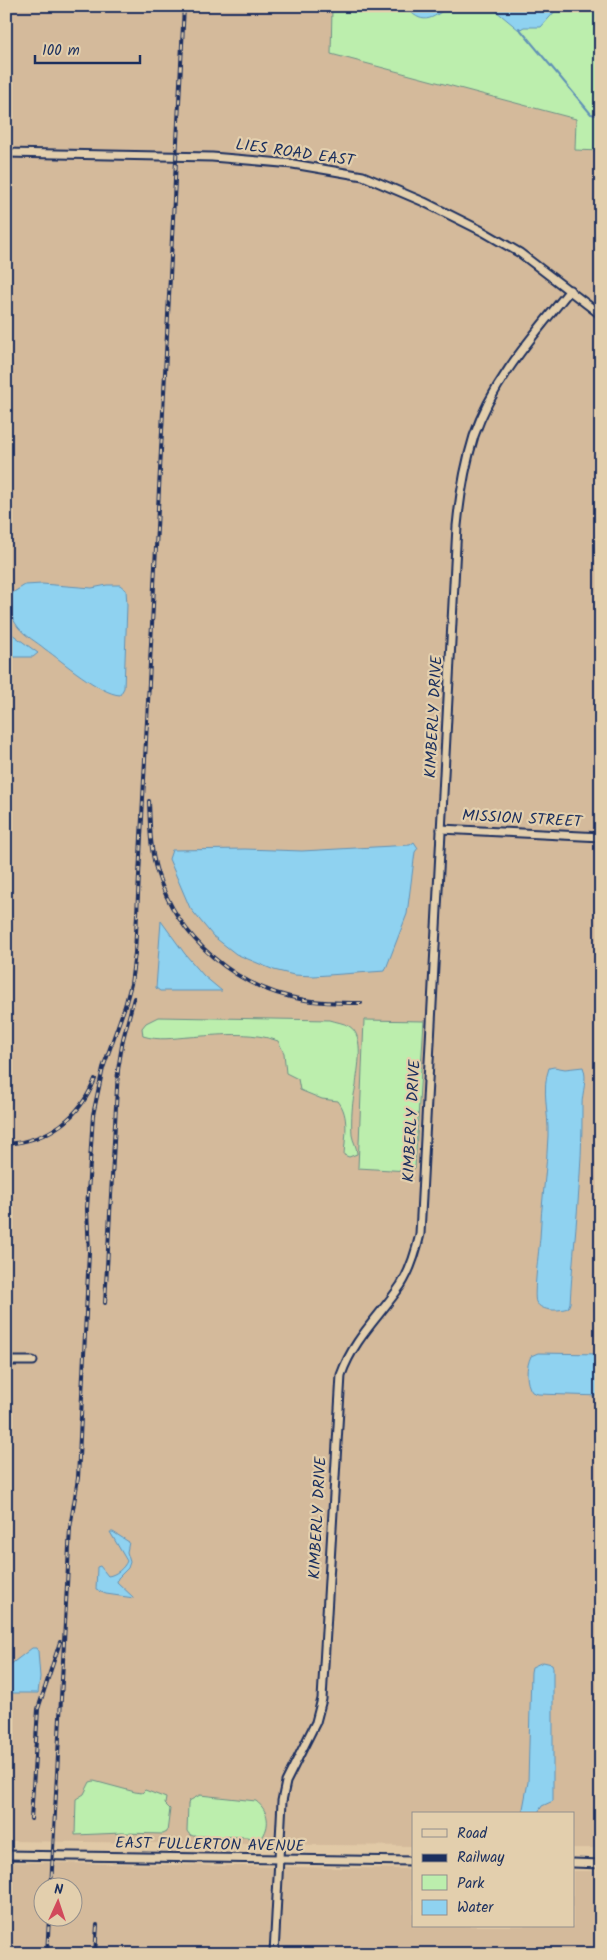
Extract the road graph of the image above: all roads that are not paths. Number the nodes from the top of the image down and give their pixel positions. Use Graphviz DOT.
graph roads {
  1 [pos="6,154"];
  2 [pos="570,290"];
  3 [pos="601,315"];
  4 [pos="441,829"];
  5 [pos="601,837"];
  6 [pos="6,1361"];
  7 [pos="33,1361"];
  8 [pos="6,1856"];
  9 [pos="279,1859"];
  10 [pos="412,1861"];
  11 [pos="574,1864"];
  12 [pos="601,1864"];
  13 [pos="274,1954"];
  1 -- 2 [label="street, LIES ROAD EAST"];
  2 -- 3 [label="street, LIES ROAD EAST"];
  2 -- 4 [label="street, KIMBERLY DRIVE"];
  4 -- 5 [label="street, MISSION STREET"];
  4 -- 9 [label="street, KIMBERLY DRIVE"];
  6 -- 7 [label="street"];
  8 -- 9 [label="street, EAST FULLERTON AVENUE"];
  9 -- 10 [label="street, EAST FULLERTON AVENUE"];
  9 -- 13 [label="street, KIMBERLY DRIVE"];
  11 -- 12 [label="street"];
}
